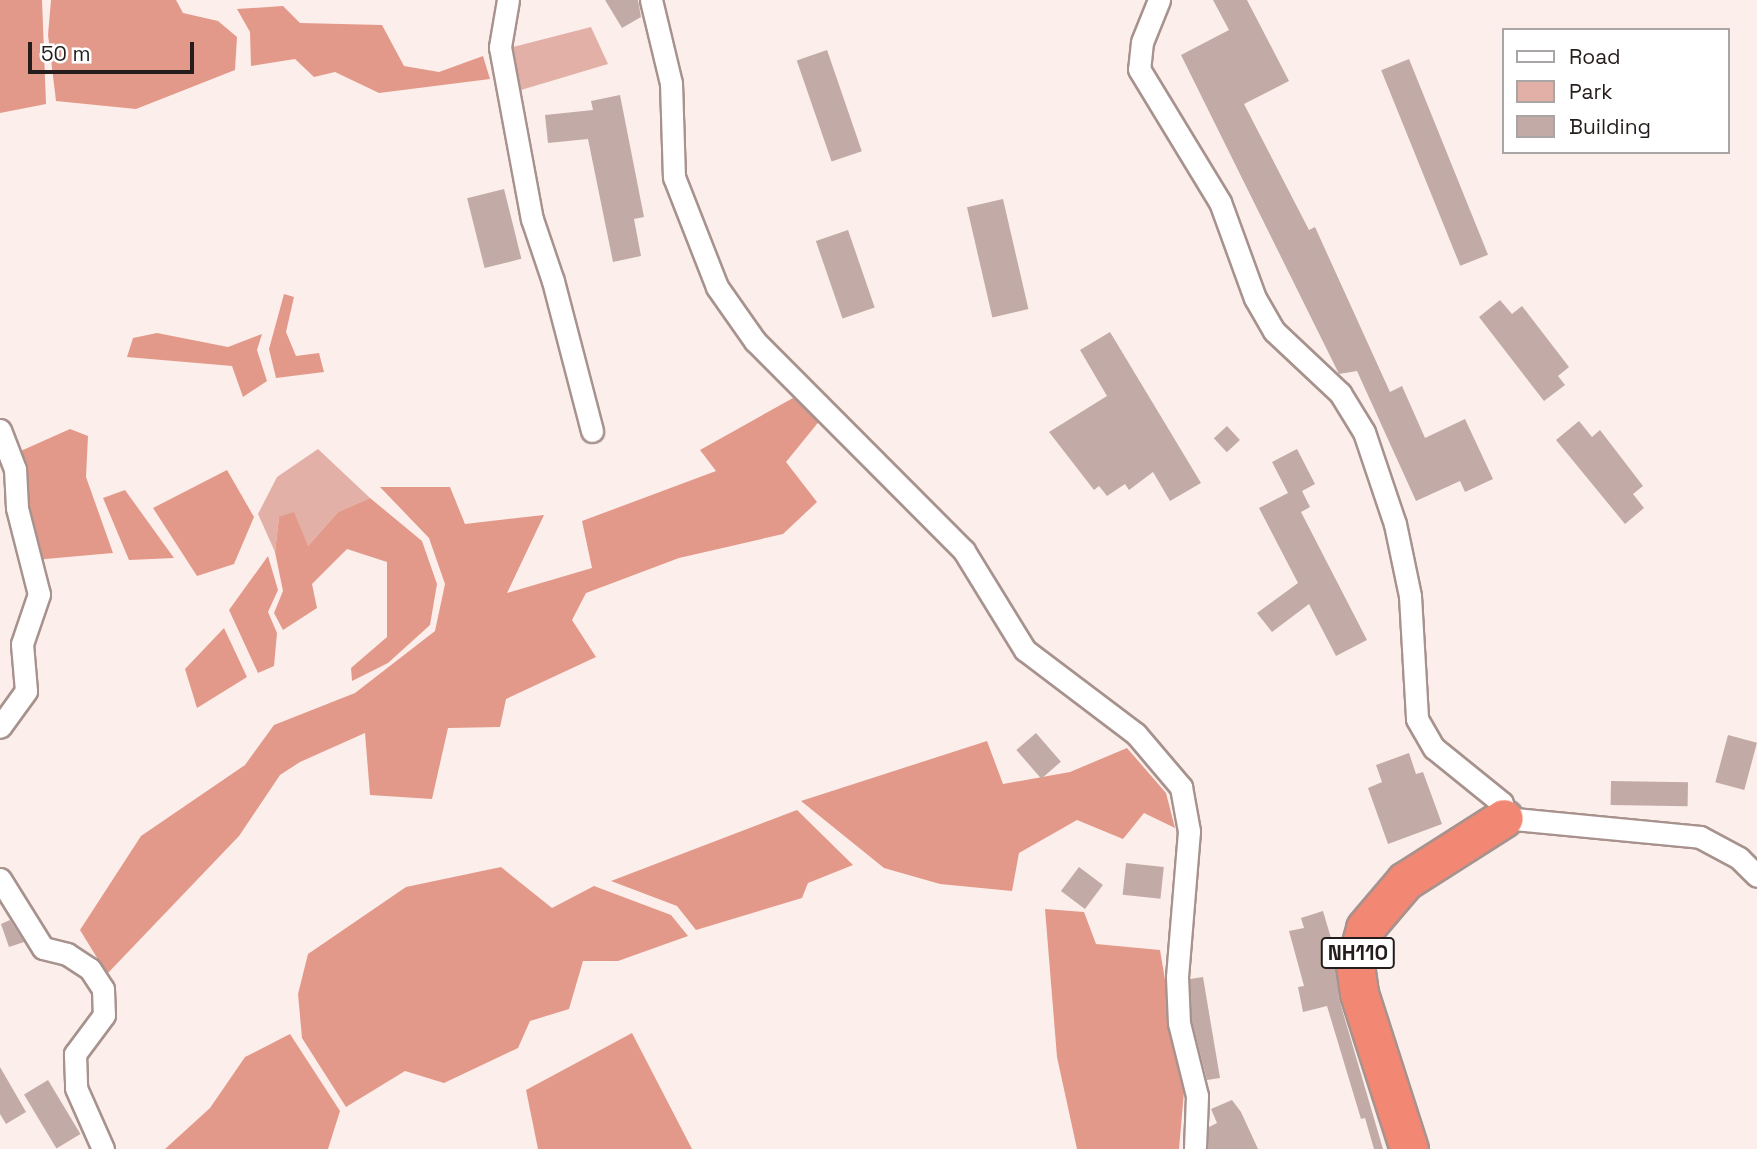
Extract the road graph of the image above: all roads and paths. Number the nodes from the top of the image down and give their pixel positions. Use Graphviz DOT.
graph roads {
  1 [pos="508,0"];
  2 [pos="651,0"];
  3 [pos="1159,0"];
  4 [pos="0,430"];
  5 [pos="592,431"];
  6 [pos="0,727"];
  7 [pos="1504,818"];
  8 [pos="1757,876"];
  9 [pos="0,879"];
  10 [pos="103,1149"];
  11 [pos="1195,1149"];
  12 [pos="1409,1149"];
  1 -- 5 [label="street"];
  2 -- 11 [label="street"];
  3 -- 7 [label="street"];
  4 -- 6 [label="street"];
  7 -- 8 [label="street"];
  7 -- 12 [label="highway, NH110"];
  9 -- 10 [label="street"];
}
